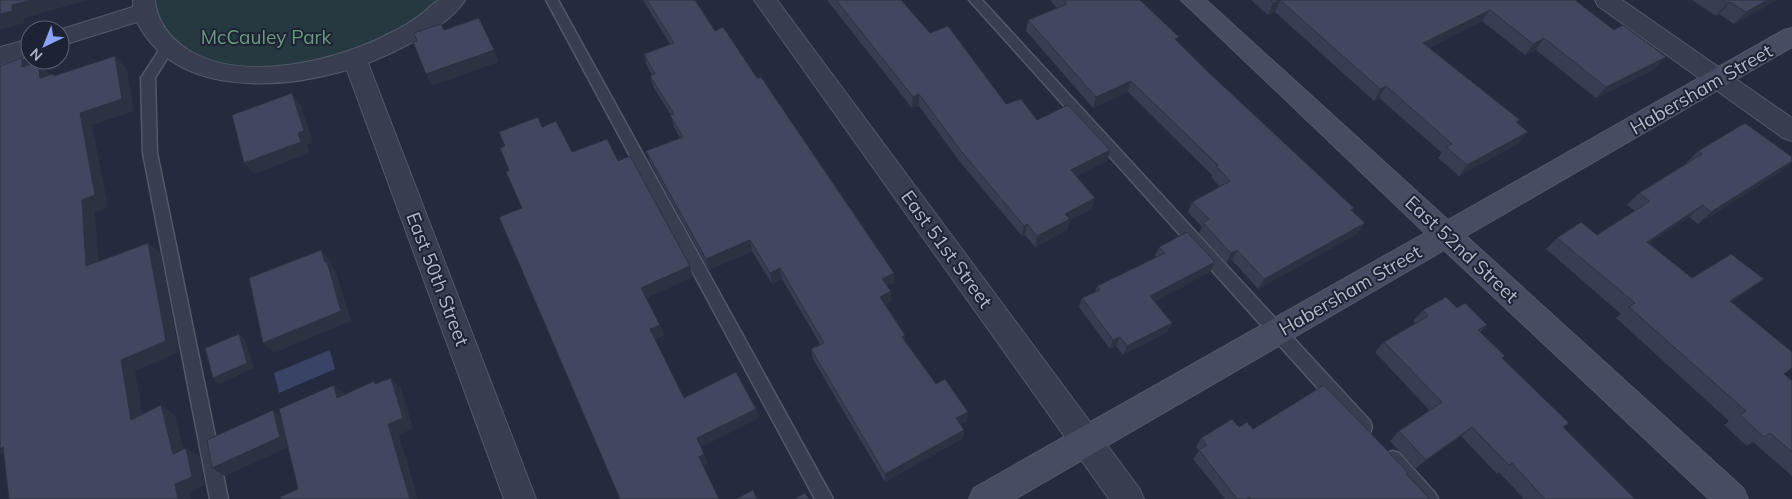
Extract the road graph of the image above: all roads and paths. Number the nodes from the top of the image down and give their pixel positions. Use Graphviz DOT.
graph roads {
  1 [pos="454,0"];
  2 [pos="552,0"];
  3 [pos="766,0"];
  4 [pos="975,0"];
  5 [pos="1192,0"];
  6 [pos="1606,0"];
  7 [pos="144,6"];
  8 [pos="70,34"];
  9 [pos="1792,36"];
  10 [pos="168,47"];
  11 [pos="20,50"];
  12 [pos="0,56"];
  13 [pos="355,60"];
  14 [pos="1717,79"];
  15 [pos="1792,131"];
  16 [pos="1447,234"];
  17 [pos="1277,331"];
  18 [pos="1087,441"];
  19 [pos="219,499"];
  20 [pos="520,499"];
  21 [pos="824,499"];
  22 [pos="985,499"];
  23 [pos="1128,499"];
  24 [pos="1429,499"];
  25 [pos="1732,499"];
  1 -- 13 [label="street"];
  2 -- 21 [label="lane"];
  3 -- 18 [label="street, East 51st Street"];
  4 -- 17 [label="lane"];
  5 -- 16 [label="street, East 52nd Street"];
  6 -- 14 [label="street"];
  7 -- 8 [label="street"];
  7 -- 10 [label="street"];
  9 -- 14 [label="street, Habersham Street"];
  10 -- 13 [label="street"];
  10 -- 19 [label="lane"];
  11 -- 12 [label="street"];
  13 -- 20 [label="street, East 50th Street"];
  14 -- 15 [label="street"];
  14 -- 16 [label="street, Habersham Street"];
  16 -- 17 [label="street, Habersham Street"];
  16 -- 25 [label="street, East 52nd Street"];
  17 -- 18 [label="street, Habersham Street"];
  17 -- 24 [label="lane"];
  18 -- 22 [label="street, Habersham Street"];
  18 -- 23 [label="street, East 51st Street"];
}
